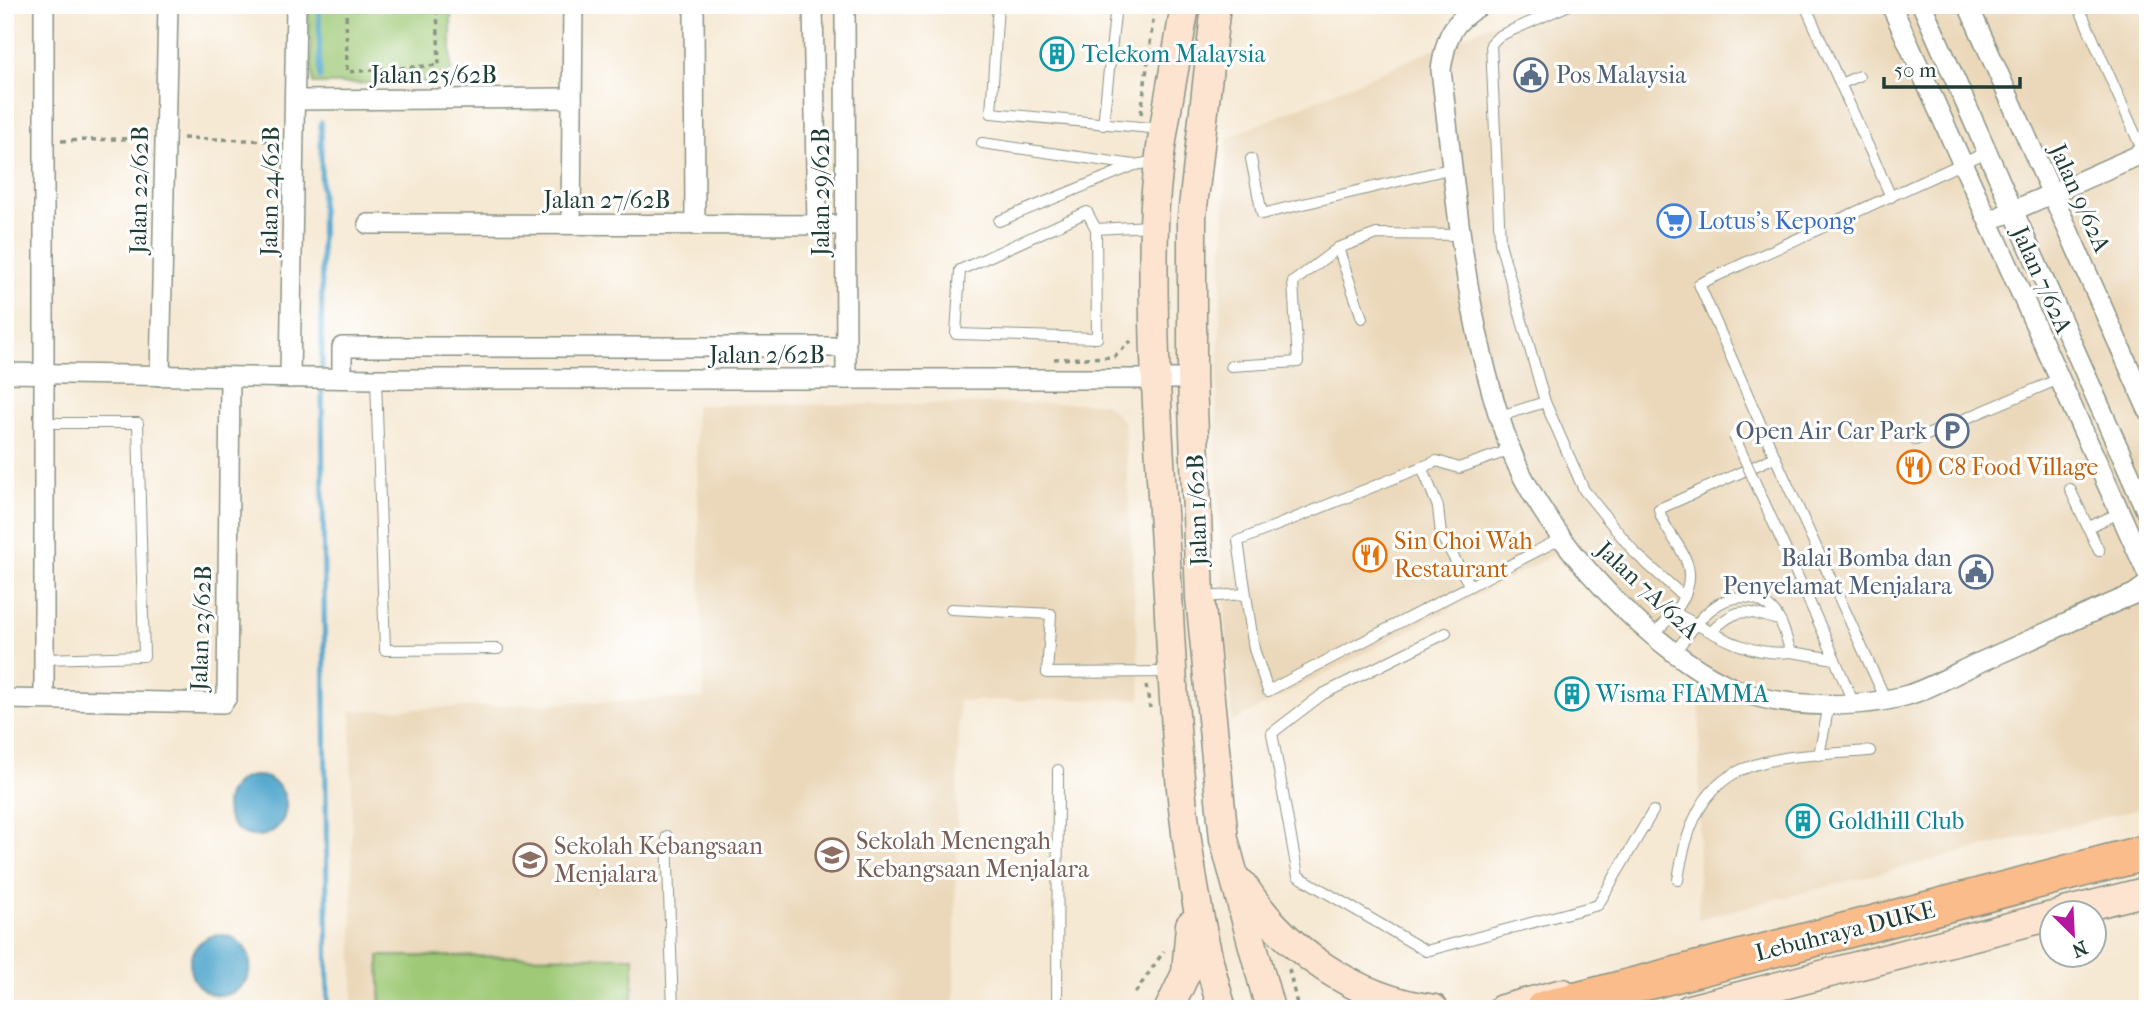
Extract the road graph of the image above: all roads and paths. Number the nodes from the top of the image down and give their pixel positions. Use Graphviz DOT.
graph roads {
  1 [pos="44,5"];
  2 [pos="168,5"];
  3 [pos="296,5"];
  4 [pos="346,5"];
  5 [pos="437,5"];
  6 [pos="573,5"];
  7 [pos="694,5"];
  8 [pos="813,5"];
  9 [pos="845,5"];
  10 [pos="998,5"];
  11 [pos="1116,5"];
  12 [pos="1185,5"];
  13 [pos="1216,5"];
  14 [pos="1482,5"];
  15 [pos="1569,5"];
  16 [pos="1805,5"];
  17 [pos="1891,5"];
  18 [pos="1922,5"];
  19 [pos="1968,5"];
  20 [pos="2078,5"];
  21 [pos="1859,76"];
  22 [pos="1840,84"];
  23 [pos="572,98"];
  24 [pos="296,100"];
  25 [pos="1103,125"];
  26 [pos="1166,130"];
  27 [pos="982,143"];
  28 [pos="1987,152"];
  29 [pos="2146,156"];
  30 [pos="1251,159"];
  31 [pos="1148,162"];
  32 [pos="1963,164"];
  33 [pos="1453,168"];
  34 [pos="2052,194"];
  35 [pos="1891,197"];
  36 [pos="2013,211"];
  37 [pos="999,221"];
  38 [pos="1988,221"];
  39 [pos="368,224"];
  40 [pos="571,224"];
  41 [pos="695,225"];
  42 [pos="817,225"];
  43 [pos="845,225"];
  44 [pos="1154,225"];
  45 [pos="1096,229"];
  46 [pos="1461,235"];
  47 [pos="1338,248"];
  48 [pos="1362,318"];
  49 [pos="846,346"];
  50 [pos="1231,366"];
  51 [pos="5,373"];
  52 [pos="47,374"];
  53 [pos="160,376"];
  54 [pos="230,377"];
  55 [pos="290,378"];
  56 [pos="342,378"];
  57 [pos="376,379"];
  58 [pos="846,379"];
  59 [pos="1192,379"];
  60 [pos="2059,379"];
  61 [pos="1157,380"];
  62 [pos="1545,402"];
  63 [pos="2148,410"];
  64 [pos="1500,416"];
  65 [pos="46,423"];
  66 [pos="1734,436"];
  67 [pos="1915,440"];
  68 [pos="1510,450"];
  69 [pos="1774,457"];
  70 [pos="1422,467"];
  71 [pos="2070,489"];
  72 [pos="2120,513"];
  73 [pos="2148,515"];
  74 [pos="2088,527"];
  75 [pos="1562,538"];
  76 [pos="2099,551"];
  77 [pos="2148,575"];
  78 [pos="2148,584"];
  79 [pos="1470,586"];
  80 [pos="1245,594"];
  81 [pos="1683,596"];
  82 [pos="1200,597"];
  83 [pos="2122,599"];
  84 [pos="2148,601"];
  85 [pos="951,609"];
  86 [pos="1676,614"];
  87 [pos="1780,620"];
  88 [pos="1696,624"];
  89 [pos="1712,631"];
  90 [pos="1446,633"];
  91 [pos="1653,634"];
  92 [pos="499,649"];
  93 [pos="1675,652"];
  94 [pos="1791,652"];
  95 [pos="44,659"];
  96 [pos="1835,659"];
  97 [pos="1158,672"];
  98 [pos="1885,698"];
  99 [pos="5,699"];
  100 [pos="44,699"];
  101 [pos="1853,702"];
  102 [pos="1829,705"];
  103 [pos="1151,716"];
  104 [pos="1870,751"];
  105 [pos="1819,755"];
  106 [pos="1058,770"];
  107 [pos="1653,811"];
  108 [pos="667,836"];
  109 [pos="2148,841"];
  110 [pos="2148,852"];
  111 [pos="1228,860"];
  112 [pos="2148,871"];
  113 [pos="1192,878"];
  114 [pos="1678,880"];
  115 [pos="2148,891"];
  116 [pos="2108,901"];
  117 [pos="2038,920"];
  118 [pos="1165,944"];
  119 [pos="1286,961"];
  120 [pos="1135,993"];
  121 [pos="673,1009"];
  122 [pos="1057,1009"];
  123 [pos="1169,1009"];
  124 [pos="1222,1009"];
  125 [pos="1270,1009"];
  126 [pos="1298,1009"];
  127 [pos="1434,1009"];
  128 [pos="1502,1009"];
  129 [pos="1543,1009"];
  130 [pos="1620,1009"];
  131 [pos="1689,1009"];
  1 -- 52 [label="street"];
  2 -- 53 [label="street, Jalan 22/62B"];
  3 -- 24 [label="street, Jalan 24/62B"];
  4 -- 5 [label="path"];
  6 -- 23 [label="street"];
  7 -- 41 [label="street"];
  8 -- 42 [label="street, Jalan 29/62B"];
  9 -- 43 [label="street, Jalan 29/62B"];
  10 -- 25 [label="lane"];
  11 -- 25 [label="lane"];
  12 -- 26 [label="main road, Jalan 1/62B"];
  13 -- 59 [label="main road, Jalan 1/62B"];
  14 -- 33 [label="street, Jalan 7A/62A"];
  15 -- 62 [label="lane"];
  16 -- 22 [label="lane"];
  17 -- 32 [label="street, Jalan 7/62A"];
  18 -- 28 [label="street, Jalan 7/62A"];
  19 -- 34 [label="street, Jalan 9/62A"];
  20 -- 29 [label="lane"];
  21 -- 22 [label="lane"];
  22 -- 35 [label="lane"];
  23 -- 24 [label="street, Jalan 25/62B"];
  23 -- 40 [label="street"];
  24 -- 55 [label="street, Jalan 24/62B"];
  25 -- 26 [label="lane"];
  26 -- 31 [label="main road, Jalan 1/62B"];
  27 -- 31 [label="lane"];
  28 -- 32 [label="lane"];
  28 -- 36 [label="street, Jalan 7/62A"];
  29 -- 34 [label="street"];
  30 -- 33 [label="lane"];
  31 -- 37 [label="lane"];
  31 -- 44 [label="main road, Jalan 1/62B"];
  32 -- 35 [label="lane"];
  32 -- 38 [label="street, Jalan 7/62A"];
  33 -- 46 [label="street, Jalan 7A/62A"];
  34 -- 36 [label="street"];
  34 -- 63 [label="street, Jalan 9/62A"];
  35 -- 69 [label="lane"];
  36 -- 38 [label="street"];
  36 -- 73 [label="street, Jalan 7/62A"];
  38 -- 60 [label="street, Jalan 7/62A"];
  39 -- 40 [label="street, Jalan 27/62B"];
  40 -- 41 [label="street, Jalan 27/62B"];
  41 -- 42 [label="street, Jalan 27/62B"];
  42 -- 43 [label="street, Jalan 27/62B"];
  43 -- 49 [label="street, Jalan 29/62B"];
  44 -- 45 [label="lane"];
  44 -- 61 [label="main road, Jalan 1/62B"];
  45 -- 45 [label="lane"];
  46 -- 47 [label="lane"];
  46 -- 64 [label="street, Jalan 7A/62A"];
  47 -- 48 [label="lane"];
  47 -- 50 [label="lane"];
  49 -- 56 [label="street"];
  49 -- 58 [label="street, Jalan 29/62B"];
  51 -- 52 [label="street, Jalan 2/62B"];
  52 -- 53 [label="street, Jalan 2/62B"];
  52 -- 65 [label="street"];
  53 -- 54 [label="street, Jalan 2/62B"];
  54 -- 55 [label="street, Jalan 2/62B"];
  54 -- 100 [label="street, Jalan 23/62B"];
  55 -- 56 [label="street, Jalan 2/62B"];
  56 -- 57 [label="street, Jalan 2/62B"];
  57 -- 58 [label="street, Jalan 2/62B"];
  57 -- 92 [label="lane"];
  58 -- 61 [label="street, Jalan 2/62B"];
  59 -- 61 [label="street, Jalan 2/62B"];
  59 -- 82 [label="main road, Jalan 1/62B"];
  60 -- 67 [label="lane"];
  60 -- 72 [label="street, Jalan 7/62A"];
  61 -- 97 [label="main road, Jalan 1/62B"];
  62 -- 64 [label="lane"];
  62 -- 81 [label="lane"];
  64 -- 68 [label="street, Jalan 7A/62A"];
  65 -- 95 [label="street"];
  65 -- 95 [label="lane"];
  66 -- 96 [label="lane, bridge"];
  68 -- 70 [label="lane"];
  68 -- 75 [label="street, Jalan 7A/62A"];
  69 -- 81 [label="lane"];
  69 -- 98 [label="lane"];
  70 -- 79 [label="lane"];
  70 -- 80 [label="lane"];
  71 -- 74 [label="lane"];
  72 -- 74 [label="lane"];
  72 -- 77 [label="street, Jalan 7/62A"];
  74 -- 76 [label="lane"];
  75 -- 79 [label="lane"];
  75 -- 91 [label="street, Jalan 7A/62A"];
  78 -- 83 [label="street, Jalan 7A/62A"];
  79 -- 80 [label="lane"];
  80 -- 82 [label="lane"];
  81 -- 86 [label="lane"];
  82 -- 111 [label="main road, Jalan 1/62B"];
  83 -- 84 [label="street, Jalan 7A/62A"];
  83 -- 98 [label="street, Jalan 7A/62A"];
  85 -- 97 [label="lane"];
  86 -- 88 [label="lane"];
  86 -- 91 [label="lane"];
  87 -- 88 [label="lane"];
  87 -- 89 [label="lane"];
  87 -- 94 [label="lane"];
  88 -- 89 [label="lane"];
  88 -- 93 [label="lane"];
  89 -- 94 [label="lane"];
  90 -- 107 [label="lane"];
  91 -- 93 [label="street, Jalan 7A/62A"];
  93 -- 102 [label="street, Jalan 7A/62A"];
  94 -- 96 [label="lane"];
  95 -- 100 [label="street"];
  96 -- 101 [label="lane"];
  97 -- 103 [label="path"];
  97 -- 113 [label="main road, Jalan 1/62B"];
  98 -- 101 [label="street, Jalan 7A/62A"];
  99 -- 100 [label="street"];
  101 -- 102 [label="street, Jalan 7A/62A"];
  102 -- 105 [label="lane"];
  104 -- 105 [label="lane"];
  105 -- 114 [label="lane"];
  106 -- 122 [label="lane"];
  108 -- 121 [label="lane"];
  109 -- 128 [label="main road"];
  110 -- 129 [label="highway, Lebuhraya DUKE"];
  111 -- 125 [label="main road, Jalan 1/62B"];
  111 -- 127 [label="main road"];
  112 -- 130 [label="highway, Lebuhraya DUKE"];
  113 -- 123 [label="main road"];
  113 -- 124 [label="main road, Jalan 1/62B"];
  115 -- 116 [label="main road"];
  117 -- 131 [label="main road"];
  118 -- 120 [label="path"];
  119 -- 126 [label="path"];
}
